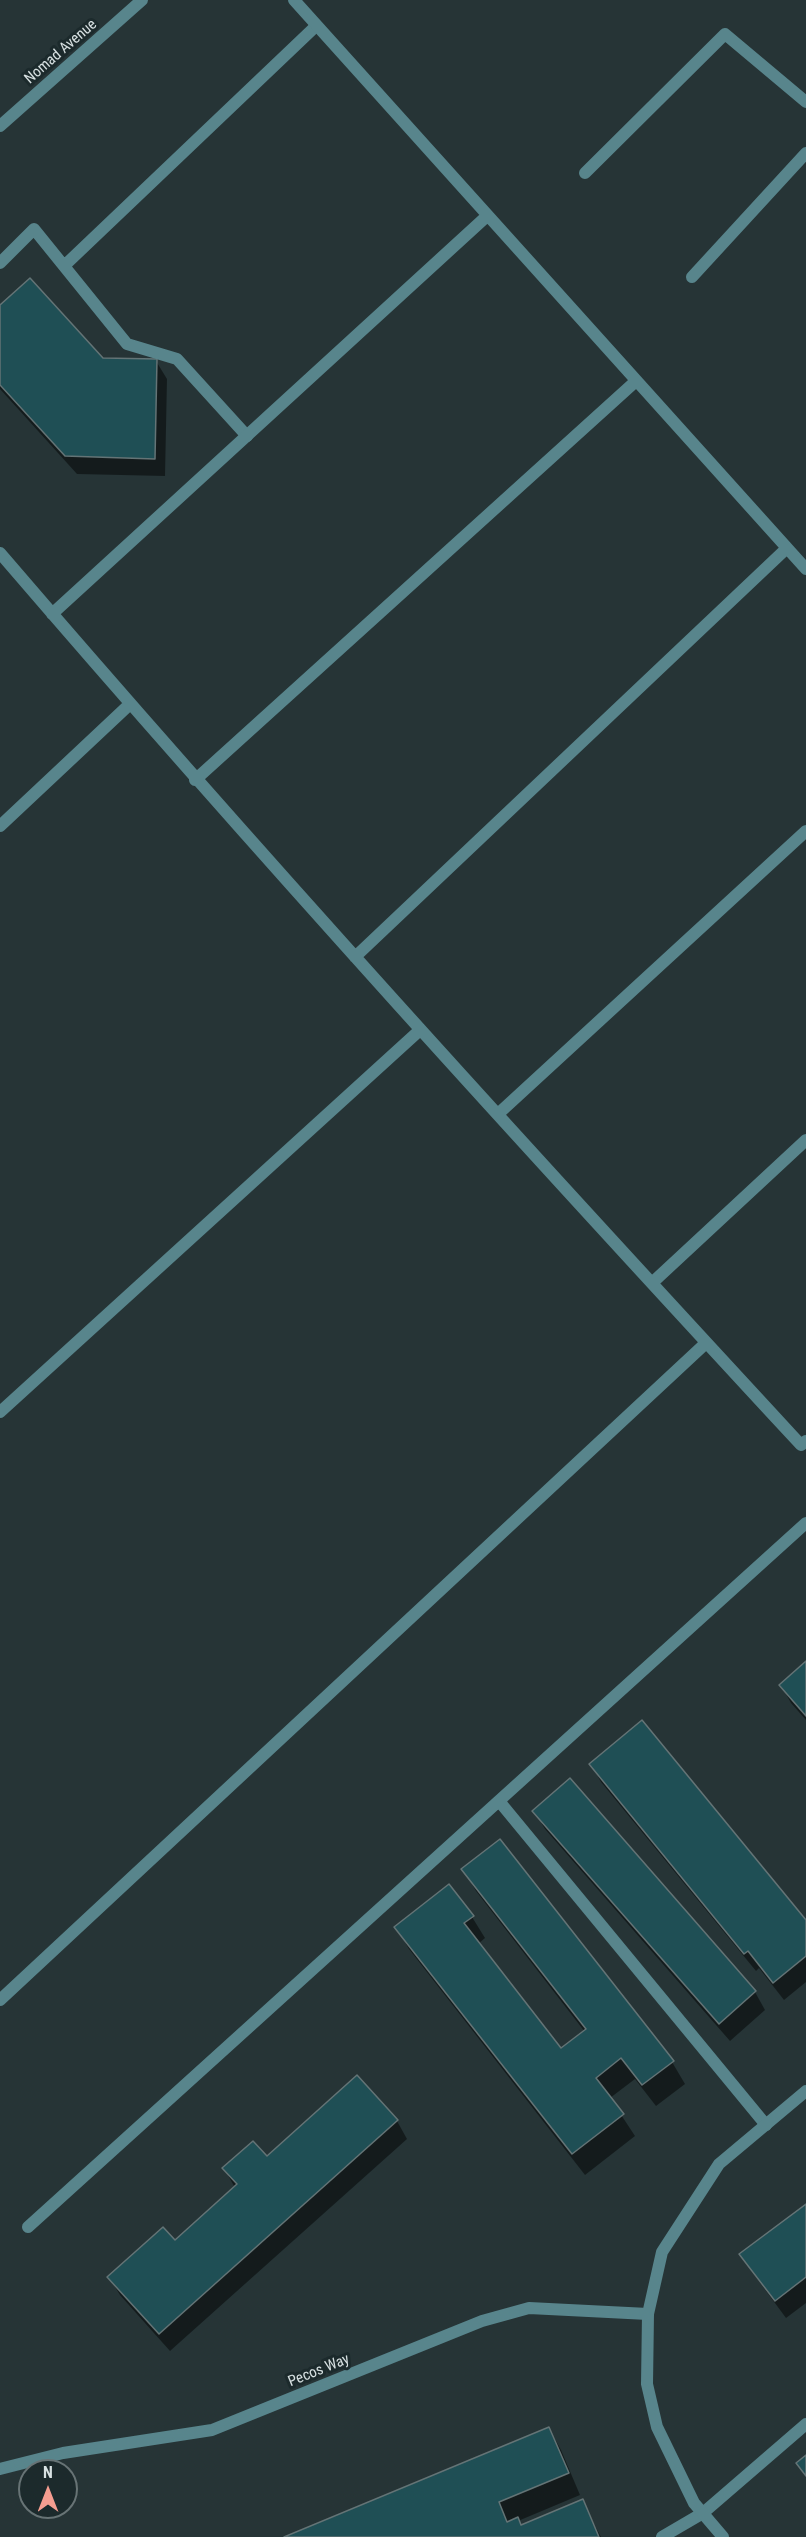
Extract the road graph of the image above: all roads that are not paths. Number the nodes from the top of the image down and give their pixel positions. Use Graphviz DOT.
graph roads {
  1 [pos="142,0"];
  2 [pos="294,0"];
  3 [pos="316,26"];
  4 [pos="806,102"];
  5 [pos="0,126"];
  6 [pos="806,153"];
  7 [pos="585,172"];
  8 [pos="487,216"];
  9 [pos="0,262"];
  10 [pos="64,266"];
  11 [pos="692,277"];
  12 [pos="636,381"];
  13 [pos="247,436"];
  14 [pos="787,548"];
  15 [pos="0,554"];
  16 [pos="806,569"];
  17 [pos="52,614"];
  18 [pos="130,704"];
  19 [pos="195,780"];
  20 [pos="0,826"];
  21 [pos="806,831"];
  22 [pos="355,957"];
  23 [pos="420,1030"];
  24 [pos="498,1114"];
  25 [pos="806,1140"];
  26 [pos="652,1283"];
  27 [pos="706,1342"];
  28 [pos="0,1412"];
  29 [pos="806,1441"];
  30 [pos="806,1523"];
  31 [pos="499,1801"];
  32 [pos="0,2000"];
  33 [pos="806,2091"];
  34 [pos="766,2124"];
  35 [pos="28,2227"];
  36 [pos="648,2314"];
  37 [pos="806,2424"];
  38 [pos="0,2469"];
  39 [pos="703,2513"];
  40 [pos="662,2537"];
  41 [pos="723,2537"];
  1 -- 5 [label="street, Nomad Avenue"];
  2 -- 3 [label="street"];
  3 -- 8 [label="street"];
  3 -- 10 [label="street"];
  4 -- 7 [label="street"];
  6 -- 11 [label="street"];
  8 -- 12 [label="street"];
  8 -- 13 [label="street"];
  9 -- 10 [label="street"];
  10 -- 13 [label="street"];
  12 -- 14 [label="street"];
  12 -- 19 [label="street"];
  13 -- 17 [label="street"];
  14 -- 16 [label="street"];
  14 -- 22 [label="street"];
  15 -- 17 [label="street"];
  17 -- 18 [label="street"];
  18 -- 19 [label="street"];
  18 -- 20 [label="street"];
  19 -- 22 [label="street"];
  21 -- 24 [label="street"];
  22 -- 23 [label="street"];
  23 -- 24 [label="street"];
  23 -- 28 [label="street"];
  24 -- 26 [label="street"];
  25 -- 26 [label="street"];
  26 -- 27 [label="street"];
  27 -- 29 [label="street"];
  27 -- 32 [label="street"];
  30 -- 31 [label="street"];
  31 -- 34 [label="street"];
  31 -- 35 [label="street"];
  33 -- 34 [label="street"];
  34 -- 36 [label="street"];
  36 -- 38 [label="street, Pecos Way"];
  36 -- 39 [label="street"];
  37 -- 39 [label="street"];
  39 -- 40 [label="street"];
  39 -- 41 [label="street"];
}
